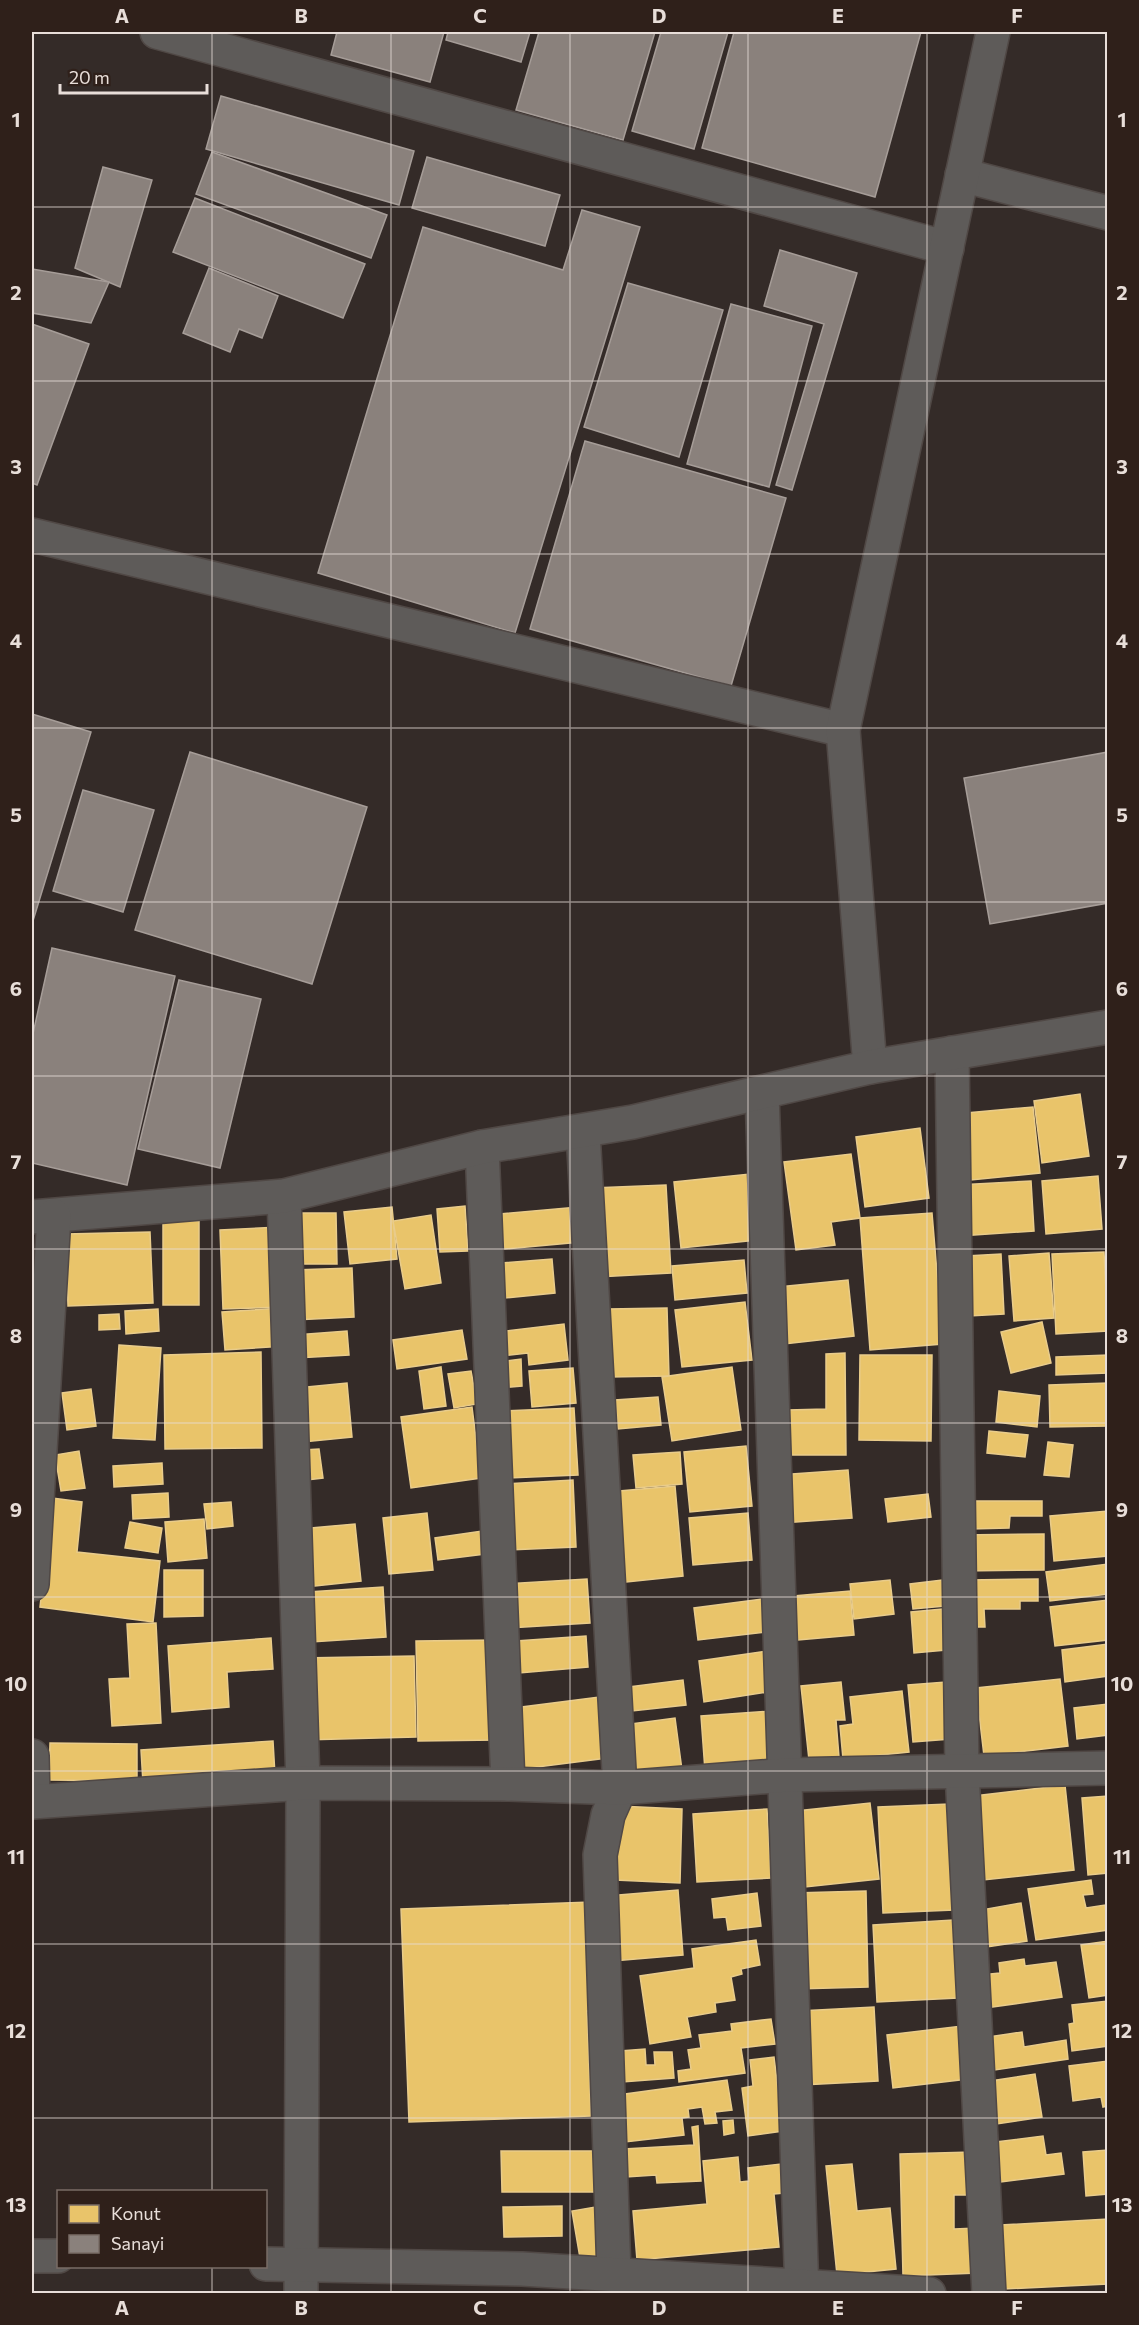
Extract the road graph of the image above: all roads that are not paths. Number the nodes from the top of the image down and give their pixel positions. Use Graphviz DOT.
graph roads {
  1 [pos="157,32"];
  2 [pos="993,32"];
  3 [pos="962,175"];
  4 [pos="1107,213"];
  5 [pos="947,248"];
  6 [pos="32,536"];
  7 [pos="843,730"];
  8 [pos="1107,1027"];
  9 [pos="952,1053"];
  10 [pos="870,1067"];
  11 [pos="762,1093"];
  12 [pos="583,1132"];
  13 [pos="482,1147"];
  14 [pos="284,1196"];
  15 [pos="43,1216"];
  16 [pos="32,1584"];
  17 [pos="32,1756"];
  18 [pos="1107,1768"];
  19 [pos="962,1772"];
  20 [pos="787,1775"];
  21 [pos="303,1783"];
  22 [pos="508,1784"];
  23 [pos="621,1788"];
  24 [pos="32,1802"];
  25 [pos="32,2256"];
  26 [pos="57,2256"];
  27 [pos="267,2264"];
  28 [pos="614,2274"];
  29 [pos="302,2280"];
  30 [pos="523,2281"];
  31 [pos="802,2290"];
  32 [pos="929,2294"];
  33 [pos="989,2294"];
  1 -- 5 [label="street"];
  2 -- 3 [label="street"];
  3 -- 4 [label="street"];
  3 -- 5 [label="street"];
  5 -- 7 [label="street"];
  6 -- 7 [label="street"];
  7 -- 10 [label="street"];
  8 -- 9 [label="street"];
  9 -- 10 [label="street"];
  9 -- 19 [label="street"];
  10 -- 11 [label="street"];
  11 -- 12 [label="street"];
  11 -- 20 [label="street"];
  12 -- 13 [label="street"];
  12 -- 23 [label="street"];
  13 -- 14 [label="street"];
  13 -- 22 [label="street"];
  14 -- 15 [label="street"];
  14 -- 21 [label="street"];
  15 -- 16 [label="street"];
  17 -- 24 [label="street"];
  18 -- 19 [label="street"];
  19 -- 20 [label="street"];
  19 -- 33 [label="street"];
  20 -- 23 [label="street"];
  20 -- 31 [label="street"];
  21 -- 22 [label="street"];
  21 -- 24 [label="street"];
  21 -- 29 [label="street"];
  22 -- 23 [label="street"];
  23 -- 28 [label="street"];
  25 -- 26 [label="street"];
  27 -- 29 [label="street"];
  28 -- 30 [label="street"];
  28 -- 31 [label="street"];
  29 -- 30 [label="street"];
  31 -- 32 [label="street"];
}
